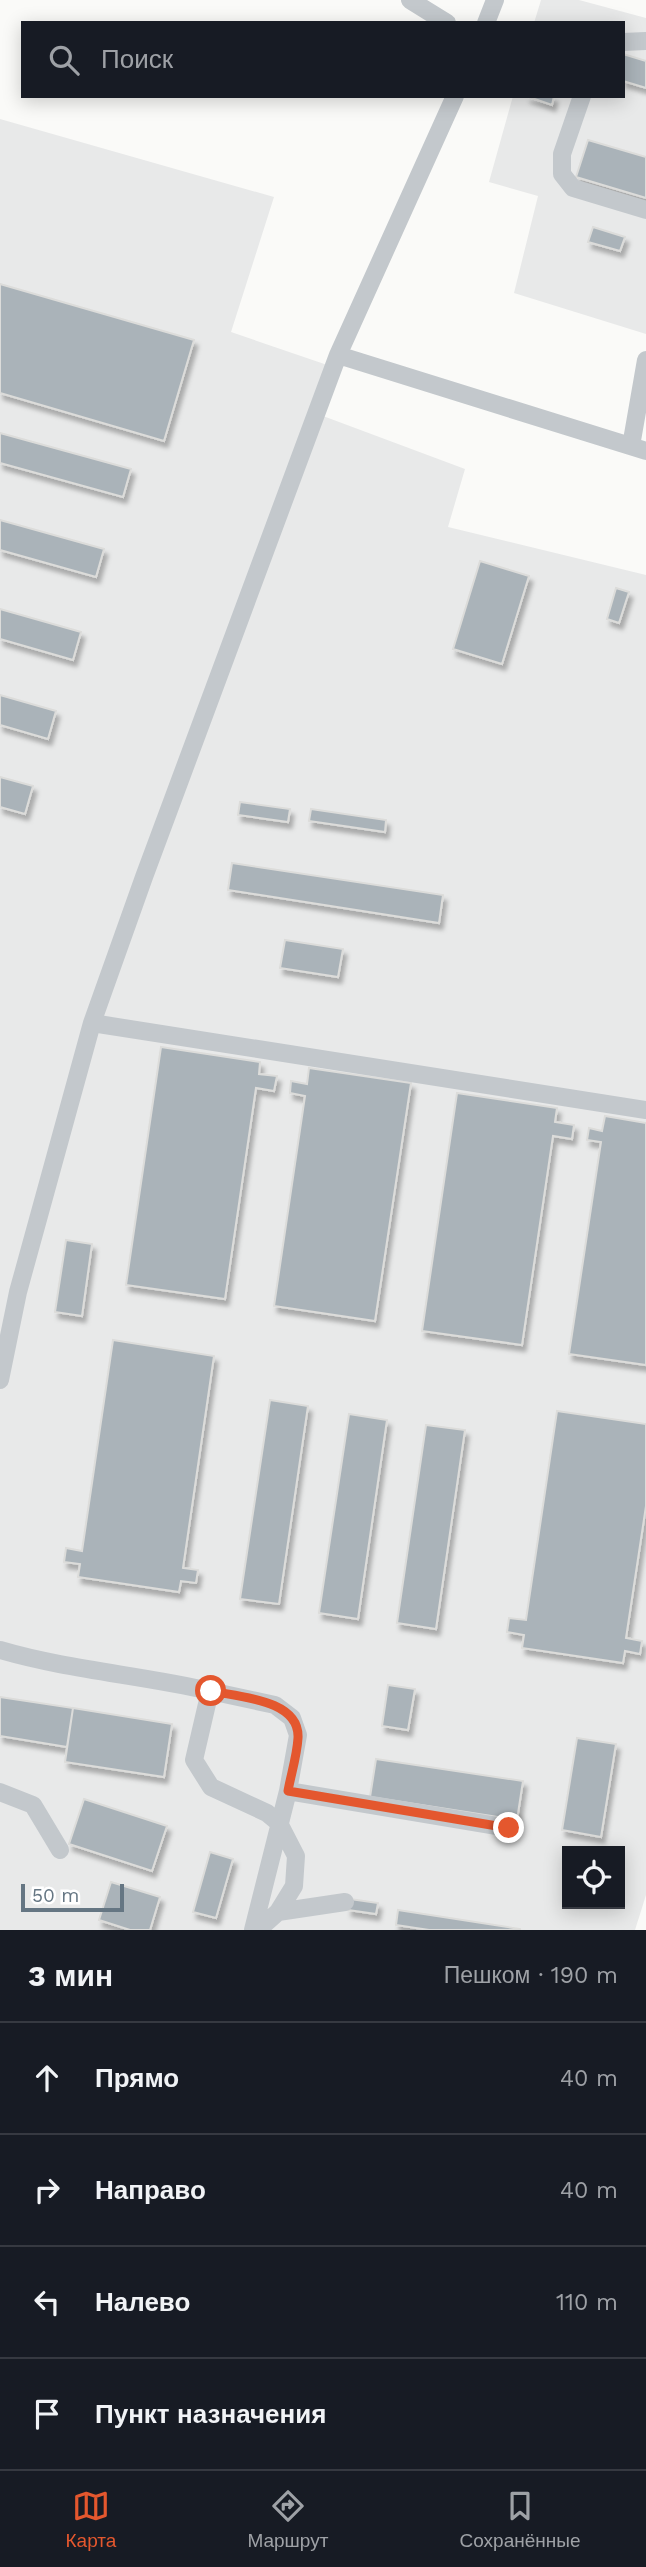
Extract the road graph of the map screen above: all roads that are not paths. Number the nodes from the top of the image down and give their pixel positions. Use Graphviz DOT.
graph roads {
  1 [pos="410,0"];
  2 [pos="495,0"];
  3 [pos="444,21"];
  4 [pos="487,21"];
  5 [pos="646,41"];
  6 [pos="625,42"];
  7 [pos="454,98"];
  8 [pos="581,98"];
  9 [pos="646,210"];
  10 [pos="338,355"];
  11 [pos="646,360"];
  12 [pos="644,384"];
  13 [pos="638,449"];
  14 [pos="92,1023"];
  15 [pos="646,1110"];
  16 [pos="0,1380"];
  17 [pos="0,1650"];
  18 [pos="211,1691"];
  19 [pos="288,1791"];
  20 [pos="0,1792"];
  21 [pos="279,1823"];
  22 [pos="509,1828"];
  23 [pos="60,1850"];
  24 [pos="345,1902"];
  25 [pos="278,1913"];
  26 [pos="256,1930"];
  1 -- 3 [label="street"];
  2 -- 4 [label="street"];
  5 -- 6 [label="street"];
  7 -- 10 [label="street"];
  8 -- 9 [label="street"];
  10 -- 13 [label="street"];
  10 -- 14 [label="street"];
  11 -- 12 [label="street"];
  12 -- 13 [label="street"];
  14 -- 15 [label="street"];
  14 -- 16 [label="street"];
  17 -- 18 [label="street"];
  18 -- 19 [label="street"];
  18 -- 21 [label="street"];
  19 -- 21 [label="street"];
  19 -- 22 [label="street"];
  20 -- 23 [label="street"];
  21 -- 25 [label="street"];
  21 -- 26 [label="street"];
  24 -- 25 [label="street"];
  25 -- 26 [label="street"];
}
